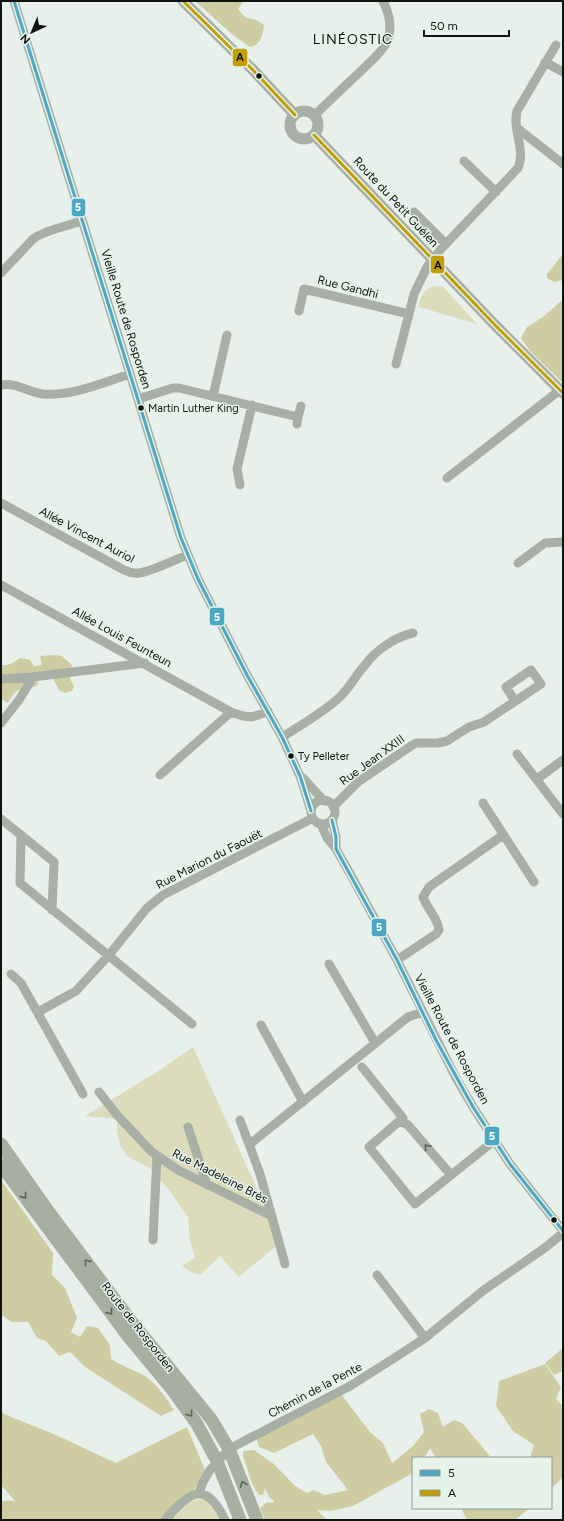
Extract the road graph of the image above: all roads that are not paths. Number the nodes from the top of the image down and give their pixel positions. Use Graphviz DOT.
graph roads {
  1 [pos="14,1"];
  2 [pos="183,1"];
  3 [pos="383,1"];
  4 [pos="556,45"];
  5 [pos="545,62"];
  6 [pos="563,72"];
  7 [pos="295,115"];
  8 [pos="315,115"];
  9 [pos="517,128"];
  10 [pos="314,135"];
  11 [pos="464,161"];
  12 [pos="563,164"];
  13 [pos="496,192"];
  14 [pos="414,212"];
  15 [pos="82,220"];
  16 [pos="446,244"];
  17 [pos="433,260"];
  18 [pos="1,273"];
  19 [pos="299,311"];
  20 [pos="409,314"];
  21 [pos="227,335"];
  22 [pos="396,364"];
  23 [pos="130,374"];
  24 [pos="1,385"];
  25 [pos="561,392"];
  26 [pos="213,396"];
  27 [pos="138,399"];
  28 [pos="252,405"];
  29 [pos="301,406"];
  30 [pos="447,478"];
  31 [pos="240,485"];
  32 [pos="1,503"];
  33 [pos="563,542"];
  34 [pos="187,555"];
  35 [pos="518,563"];
  36 [pos="1,584"];
  37 [pos="413,633"];
  38 [pos="145,663"];
  39 [pos="33,677"];
  40 [pos="1,679"];
  41 [pos="515,702"];
  42 [pos="268,711"];
  43 [pos="231,712"];
  44 [pos="1,723"];
  45 [pos="282,737"];
  46 [pos="517,754"];
  47 [pos="563,760"];
  48 [pos="160,775"];
  49 [pos="300,776"];
  50 [pos="537,779"];
  51 [pos="324,801"];
  52 [pos="483,803"];
  53 [pos="333,807"];
  54 [pos="312,814"];
  55 [pos="563,814"];
  56 [pos="1,819"];
  57 [pos="332,820"];
  58 [pos="321,824"];
  59 [pos="21,835"];
  60 [pos="503,835"];
  61 [pos="336,849"];
  62 [pos="534,882"];
  63 [pos="52,910"];
  64 [pos="109,955"];
  65 [pos="397,960"];
  66 [pos="329,964"];
  67 [pos="11,974"];
  68 [pos="38,1012"];
  69 [pos="423,1012"];
  70 [pos="192,1024"];
  71 [pos="261,1025"];
  72 [pos="375,1043"];
  73 [pos="362,1067"];
  74 [pos="98,1092"];
  75 [pos="83,1094"];
  76 [pos="303,1102"];
  77 [pos="240,1120"];
  78 [pos="402,1120"];
  79 [pos="188,1127"];
  80 [pos="495,1140"];
  81 [pos="1,1144"];
  82 [pos="250,1144"];
  83 [pos="157,1156"];
  84 [pos="1,1165"];
  85 [pos="448,1177"];
  86 [pos="207,1185"];
  87 [pos="272,1216"];
  88 [pos="563,1232"];
  89 [pos="153,1240"];
  90 [pos="285,1264"];
  91 [pos="377,1275"];
  92 [pos="425,1338"];
  93 [pos="229,1449"];
  94 [pos="217,1461"];
  95 [pos="199,1493"];
  96 [pos="165,1520"];
  97 [pos="225,1520"];
  98 [pos="240,1520"];
  99 [pos="257,1520"];
  1 -- 15 [label="street, Vieille Route de Rosporden"];
  2 -- 7 [label="street"];
  3 -- 8 [label="street"];
  4 -- 5 [label="street"];
  5 -- 6 [label="street"];
  5 -- 9 [label="street"];
  7 -- 8 [label="street"];
  7 -- 10 [label="street"];
  8 -- 10 [label="street"];
  9 -- 12 [label="street"];
  9 -- 13 [label="street"];
  10 -- 17 [label="street, Route du Petit Guélen"];
  11 -- 13 [label="street"];
  13 -- 16 [label="street"];
  14 -- 16 [label="street"];
  15 -- 18 [label="street"];
  15 -- 23 [label="street, Vieille Route de Rosporden"];
  16 -- 17 [label="street"];
  17 -- 20 [label="street"];
  17 -- 25 [label="street, Route du Petit Guélen"];
  19 -- 20 [label="street, Rue Gandhi"];
  20 -- 22 [label="street"];
  21 -- 26 [label="street"];
  23 -- 24 [label="street"];
  23 -- 27 [label="street, Vieille Route de Rosporden"];
  25 -- 30 [label="street, Route du Petit Guélen"];
  26 -- 27 [label="street"];
  26 -- 28 [label="street"];
  27 -- 34 [label="street, Vieille Route de Rosporden"];
  28 -- 29 [label="street"];
  28 -- 31 [label="street"];
  32 -- 34 [label="street, Allée Vincent Auriol"];
  33 -- 35 [label="street"];
  34 -- 42 [label="street, Vieille Route de Rosporden"];
  36 -- 38 [label="street, Allée Louis Feunteun"];
  37 -- 45 [label="street"];
  38 -- 39 [label="street"];
  38 -- 43 [label="street, Allée Louis Feunteun"];
  39 -- 40 [label="street"];
  39 -- 44 [label="street"];
  41 -- 53 [label="street, Rue Jean XXIII"];
  42 -- 43 [label="street, Allée Louis Feunteun"];
  42 -- 45 [label="street, Vieille Route de Rosporden"];
  43 -- 48 [label="street"];
  45 -- 49 [label="street, Vieille Route de Rosporden"];
  46 -- 50 [label="street"];
  47 -- 50 [label="street"];
  49 -- 51 [label="street, Vieille Route de Rosporden"];
  49 -- 54 [label="street, Vieille Route de Rosporden"];
  50 -- 55 [label="street"];
  51 -- 53 [label="street"];
  51 -- 54 [label="street"];
  52 -- 60 [label="street"];
  53 -- 57 [label="street"];
  54 -- 58 [label="street"];
  54 -- 64 [label="street, Rue Marion du Faouët"];
  56 -- 59 [label="street"];
  57 -- 58 [label="street"];
  57 -- 61 [label="street, Vieille Route de Rosporden"];
  58 -- 61 [label="street, Vieille Route de Rosporden"];
  59 -- 63 [label="street"];
  59 -- 63 [label="street"];
  60 -- 62 [label="street"];
  60 -- 65 [label="street"];
  61 -- 65 [label="street, Vieille Route de Rosporden"];
  63 -- 64 [label="street"];
  64 -- 68 [label="street, Rue Marion du Faouët"];
  64 -- 70 [label="street"];
  65 -- 69 [label="street, Vieille Route de Rosporden"];
  66 -- 72 [label="street"];
  67 -- 68 [label="street"];
  68 -- 75 [label="street"];
  69 -- 72 [label="street"];
  69 -- 80 [label="street, Vieille Route de Rosporden"];
  71 -- 76 [label="street"];
  72 -- 76 [label="street"];
  73 -- 78 [label="street"];
  74 -- 83 [label="street, Rue Madeleine Brès"];
  76 -- 82 [label="street"];
  77 -- 82 [label="street"];
  85 -- 78 [label="street, one-way"];
  78 -- 85 [label="street"];
  79 -- 86 [label="street"];
  80 -- 85 [label="street"];
  80 -- 88 [label="street, Vieille Route de Rosporden"];
  93 -- 81 [label="main road, Route de Rosporden, one-way"];
  82 -- 87 [label="street"];
  83 -- 86 [label="street, Rue Madeleine Brès"];
  83 -- 89 [label="street, Rue Madeleine Brès"];
  84 -- 94 [label="main road, Route de Rosporden, one-way"];
  86 -- 87 [label="street, Rue Madeleine Brès"];
  87 -- 90 [label="street"];
  88 -- 92 [label="street, Chemin de la Pente"];
  91 -- 92 [label="street"];
  92 -- 93 [label="street, Chemin de la Pente"];
  93 -- 94 [label="street, Chemin de la Pente"];
  99 -- 93 [label="main road, Route de Rosporden, one-way"];
  94 -- 95 [label="street, Chemin de la Pente"];
  94 -- 98 [label="main road, Route de Rosporden"];
  95 -- 96 [label="street"];
  95 -- 97 [label="street"];
}
